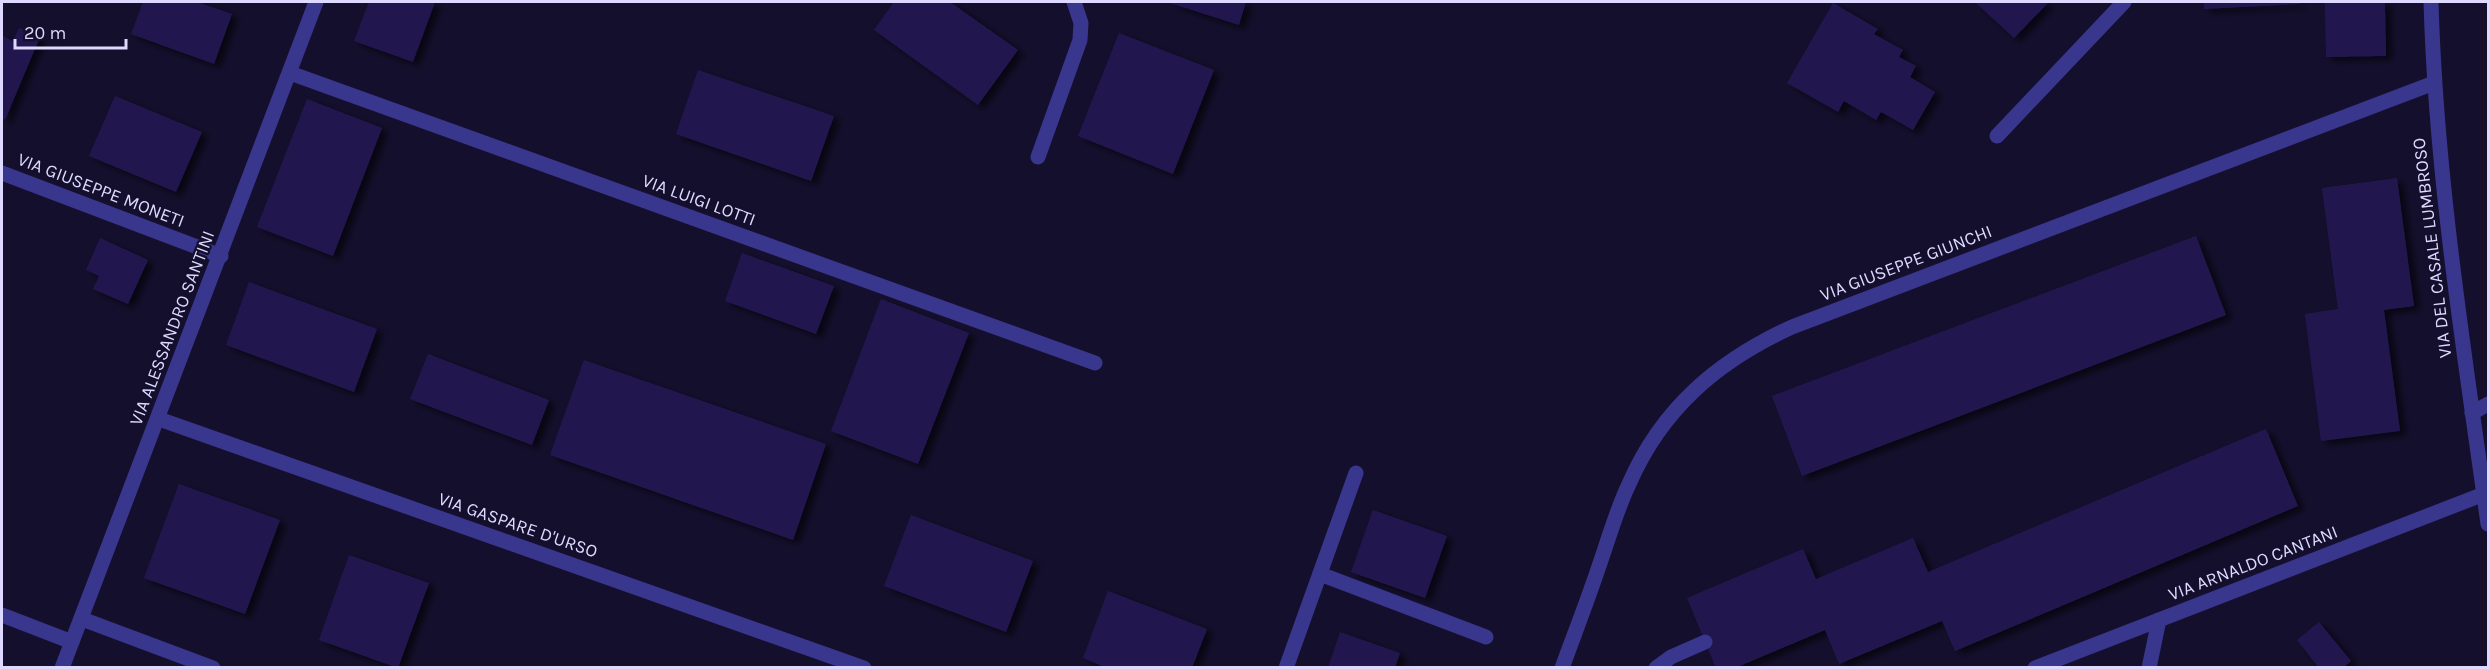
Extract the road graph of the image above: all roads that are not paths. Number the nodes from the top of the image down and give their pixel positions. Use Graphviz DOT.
graph roads {
  1 [pos="316,2"];
  2 [pos="1074,2"];
  3 [pos="2124,2"];
  4 [pos="2431,2"];
  5 [pos="290,73"];
  6 [pos="2434,83"];
  7 [pos="1997,136"];
  8 [pos="1038,157"];
  9 [pos="2,173"];
  10 [pos="221,256"];
  11 [pos="1095,363"];
  12 [pos="2488,404"];
  13 [pos="2472,413"];
  14 [pos="159,419"];
  15 [pos="1356,473"];
  16 [pos="2484,494"];
  17 [pos="2488,524"];
  18 [pos="1320,574"];
  19 [pos="2,615"];
  20 [pos="82,618"];
  21 [pos="2159,620"];
  22 [pos="1486,637"];
  23 [pos="72,642"];
  24 [pos="1705,642"];
  25 [pos="62,668"];
  26 [pos="213,668"];
  27 [pos="864,668"];
  28 [pos="1286,668"];
  29 [pos="1562,668"];
  30 [pos="1656,668"];
  31 [pos="2036,668"];
  32 [pos="2149,668"];
  1 -- 5 [label="street, VIA ALESSANDRO SANTINI"];
  2 -- 8 [label="street"];
  3 -- 7 [label="street"];
  4 -- 6 [label="street, VIA DEL CASALE LUMBROSO"];
  5 -- 10 [label="street, VIA ALESSANDRO SANTINI"];
  5 -- 11 [label="street, VIA LUIGI LOTTI"];
  6 -- 13 [label="street, VIA DEL CASALE LUMBROSO"];
  6 -- 29 [label="street, VIA GIUSEPPE GIUNCHI"];
  9 -- 10 [label="street, VIA GIUSEPPE MONETI"];
  10 -- 14 [label="street, VIA ALESSANDRO SANTINI"];
  12 -- 13 [label="street"];
  13 -- 16 [label="street, VIA DEL CASALE LUMBROSO"];
  14 -- 20 [label="street, VIA ALESSANDRO SANTINI"];
  14 -- 27 [label="street, VIA GASPARE D'URSO"];
  15 -- 18 [label="street"];
  16 -- 17 [label="street, VIA DEL CASALE LUMBROSO"];
  16 -- 21 [label="street, VIA ARNALDO CANTANI"];
  18 -- 22 [label="street"];
  18 -- 28 [label="street"];
  19 -- 23 [label="street"];
  20 -- 23 [label="street, VIA ALESSANDRO SANTINI"];
  20 -- 26 [label="street"];
  21 -- 31 [label="street, VIA ARNALDO CANTANI"];
  21 -- 32 [label="street"];
  23 -- 25 [label="street, VIA ALESSANDRO SANTINI"];
  24 -- 30 [label="street"];
}
